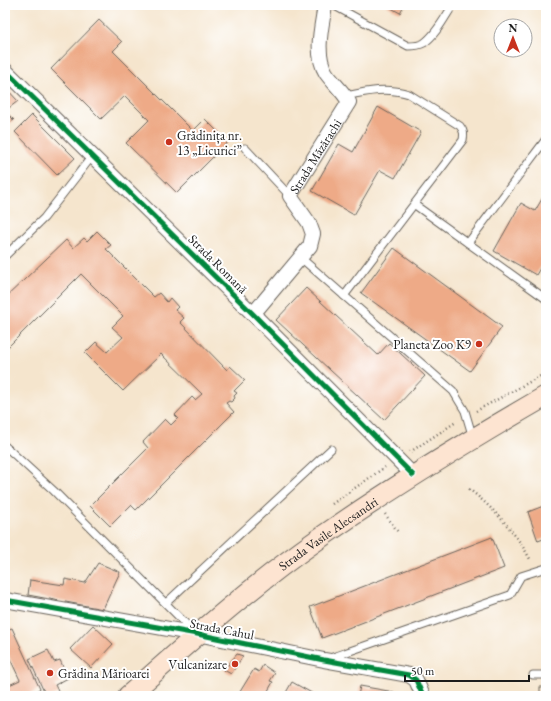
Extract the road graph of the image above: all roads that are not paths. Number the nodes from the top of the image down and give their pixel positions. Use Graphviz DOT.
graph roads {
  1 [pos="325,5"];
  2 [pos="333,5"];
  3 [pos="453,5"];
  4 [pos="5,70"];
  5 [pos="346,96"];
  6 [pos="546,138"];
  7 [pos="245,148"];
  8 [pos="92,155"];
  9 [pos="290,196"];
  10 [pos="415,205"];
  11 [pos="468,243"];
  12 [pos="5,256"];
  13 [pos="301,258"];
  14 [pos="344,296"];
  15 [pos="546,299"];
  16 [pos="253,314"];
  17 [pos="546,396"];
  18 [pos="473,439"];
  19 [pos="5,446"];
  20 [pos="331,449"];
  21 [pos="413,475"];
  22 [pos="546,568"];
  23 [pos="5,600"];
  24 [pos="166,603"];
  25 [pos="197,634"];
  26 [pos="324,660"];
  27 [pos="533,675"];
  28 [pos="546,675"];
  29 [pos="128,696"];
  30 [pos="423,696"];
  1 -- 5 [label="street"];
  2 -- 3 [label="lane"];
  4 -- 8 [label="street, Strada Romană"];
  5 -- 9 [label="street, Strada Măzărachi"];
  5 -- 10 [label="lane"];
  6 -- 11 [label="lane"];
  7 -- 9 [label="lane"];
  8 -- 12 [label="lane"];
  8 -- 16 [label="street, Strada Romană"];
  9 -- 13 [label="street, Strada Măzărachi"];
  10 -- 11 [label="lane"];
  10 -- 14 [label="lane"];
  11 -- 15 [label="lane"];
  13 -- 14 [label="lane"];
  13 -- 16 [label="street, Strada Măzărachi"];
  14 -- 18 [label="lane"];
  16 -- 21 [label="street, Strada Romană"];
  17 -- 18 [label="main road, Strada Vasile Alecsandri"];
  18 -- 21 [label="main road, Strada Vasile Alecsandri"];
  19 -- 24 [label="lane"];
  20 -- 24 [label="lane"];
  21 -- 25 [label="main road, Strada Vasile Alecsandri"];
  22 -- 26 [label="lane"];
  23 -- 25 [label="street, Strada Cahul"];
  24 -- 25 [label="lane"];
  25 -- 26 [label="street, Strada Cahul"];
  25 -- 29 [label="main road, Strada Vasile Alecsandri"];
  26 -- 30 [label="street, Strada Cahul"];
  27 -- 28 [label="lane"];
}
